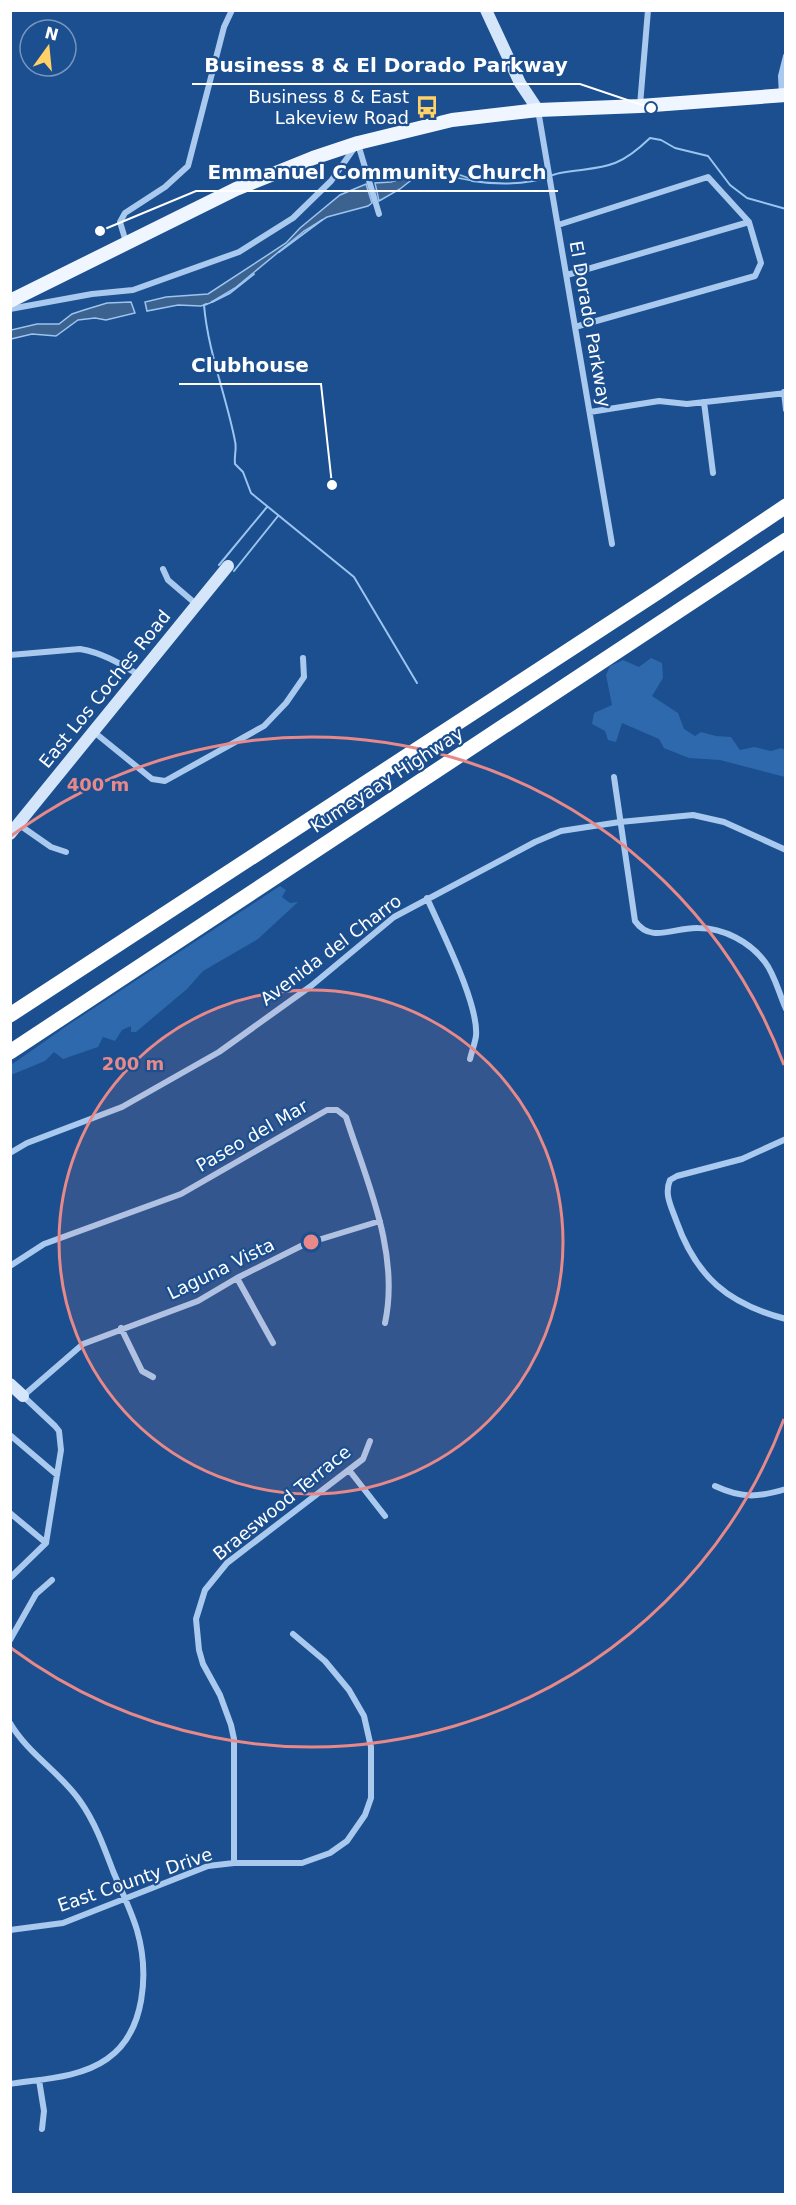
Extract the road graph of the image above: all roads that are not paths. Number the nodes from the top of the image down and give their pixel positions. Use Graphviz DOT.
graph roads {
  1 [pos="232,10"];
  2 [pos="648,10"];
  3 [pos="487,12"];
  4 [pos="786,56"];
  5 [pos="784,95"];
  6 [pos="640,105"];
  7 [pos="538,110"];
  8 [pos="358,143"];
  9 [pos="379,214"];
  10 [pos="749,222"];
  11 [pos="558,225"];
  12 [pos="126,244"];
  13 [pos="567,275"];
  14 [pos="10,301"];
  15 [pos="10,309"];
  16 [pos="575,327"];
  17 [pos="785,393"];
  18 [pos="704,402"];
  19 [pos="786,410"];
  20 [pos="590,411"];
  21 [pos="713,473"];
  22 [pos="786,506"];
  23 [pos="786,540"];
  24 [pos="612,544"];
  25 [pos="228,566"];
  26 [pos="163,569"];
  27 [pos="196,604"];
  28 [pos="10,655"];
  29 [pos="303,658"];
  30 [pos="139,675"];
  31 [pos="94,732"];
  32 [pos="614,777"];
  33 [pos="620,822"];
  34 [pos="14,829"];
  35 [pos="786,850"];
  36 [pos="66,852"];
  37 [pos="427,898"];
  38 [pos="786,1009"];
  39 [pos="10,1015"];
  40 [pos="10,1052"];
  41 [pos="470,1059"];
  42 [pos="786,1139"];
  43 [pos="10,1153"];
  44 [pos="380,1221"];
  45 [pos="12,1261"];
  46 [pos="237,1278"];
  47 [pos="786,1319"];
  48 [pos="385,1323"];
  49 [pos="121,1328"];
  50 [pos="273,1343"];
  51 [pos="153,1377"];
  52 [pos="10,1384"];
  53 [pos="23,1396"];
  54 [pos="10,1435"];
  55 [pos="370,1441"];
  56 [pos="350,1470"];
  57 [pos="57,1475"];
  58 [pos="715,1486"];
  59 [pos="786,1489"];
  60 [pos="10,1513"];
  61 [pos="385,1516"];
  62 [pos="46,1543"];
  63 [pos="10,1578"];
  64 [pos="51,1580"];
  65 [pos="293,1634"];
  66 [pos="10,1640"];
  67 [pos="10,1723"];
  68 [pos="234,1863"];
  69 [pos="125,1900"];
  70 [pos="10,1930"];
  71 [pos="39,2080"];
  72 [pos="10,2084"];
  73 [pos="42,2129"];
  1 -- 12 [label="street"];
  2 -- 6 [label="street"];
  3 -- 7 [label="street"];
  4 -- 5 [label="street"];
  5 -- 6 [label="main road"];
  6 -- 7 [label="main road"];
  7 -- 8 [label="main road"];
  7 -- 11 [label="street, El Dorado Parkway"];
  8 -- 9 [label="street"];
  8 -- 12 [label="main road"];
  8 -- 15 [label="street"];
  10 -- 11 [label="street"];
  10 -- 13 [label="street"];
  10 -- 16 [label="street"];
  11 -- 13 [label="street, El Dorado Parkway"];
  12 -- 14 [label="main road"];
  13 -- 16 [label="street, El Dorado Parkway"];
  16 -- 20 [label="street, El Dorado Parkway"];
  17 -- 18 [label="street"];
  17 -- 19 [label="street"];
  18 -- 20 [label="street"];
  18 -- 21 [label="street"];
  20 -- 24 [label="street, El Dorado Parkway"];
  22 -- 39 [label="highway, Kumeyaay Highway"];
  23 -- 40 [label="highway, Kumeyaay Highway"];
  25 -- 27 [label="street, East Los Coches Road"];
  26 -- 27 [label="street"];
  27 -- 30 [label="street, East Los Coches Road"];
  28 -- 30 [label="street"];
  29 -- 31 [label="street"];
  30 -- 31 [label="street, East Los Coches Road"];
  31 -- 34 [label="street, East Los Coches Road"];
  32 -- 33 [label="street"];
  33 -- 35 [label="street, Avenida del Charro"];
  33 -- 37 [label="street, Avenida del Charro"];
  33 -- 38 [label="street"];
  34 -- 36 [label="street"];
  37 -- 41 [label="street"];
  37 -- 43 [label="street, Avenida del Charro"];
  42 -- 47 [label="street"];
  44 -- 45 [label="street, Paseo del Mar"];
  44 -- 46 [label="street, Laguna Vista"];
  44 -- 48 [label="street, Paseo del Mar"];
  46 -- 49 [label="street, Laguna Vista"];
  46 -- 50 [label="street"];
  49 -- 51 [label="street"];
  49 -- 53 [label="street, Laguna Vista"];
  52 -- 53 [label="street"];
  53 -- 57 [label="street"];
  54 -- 57 [label="street"];
  55 -- 56 [label="street, Braeswood Terrace"];
  56 -- 61 [label="street"];
  56 -- 68 [label="street, Braeswood Terrace"];
  57 -- 62 [label="street"];
  58 -- 59 [label="street"];
  60 -- 62 [label="street"];
  62 -- 63 [label="street"];
  64 -- 66 [label="street"];
  65 -- 68 [label="street, East County Drive"];
  67 -- 69 [label="street"];
  68 -- 69 [label="street, East County Drive"];
  69 -- 70 [label="street, East County Drive"];
  69 -- 71 [label="street"];
  71 -- 72 [label="street"];
  71 -- 73 [label="street"];
}
